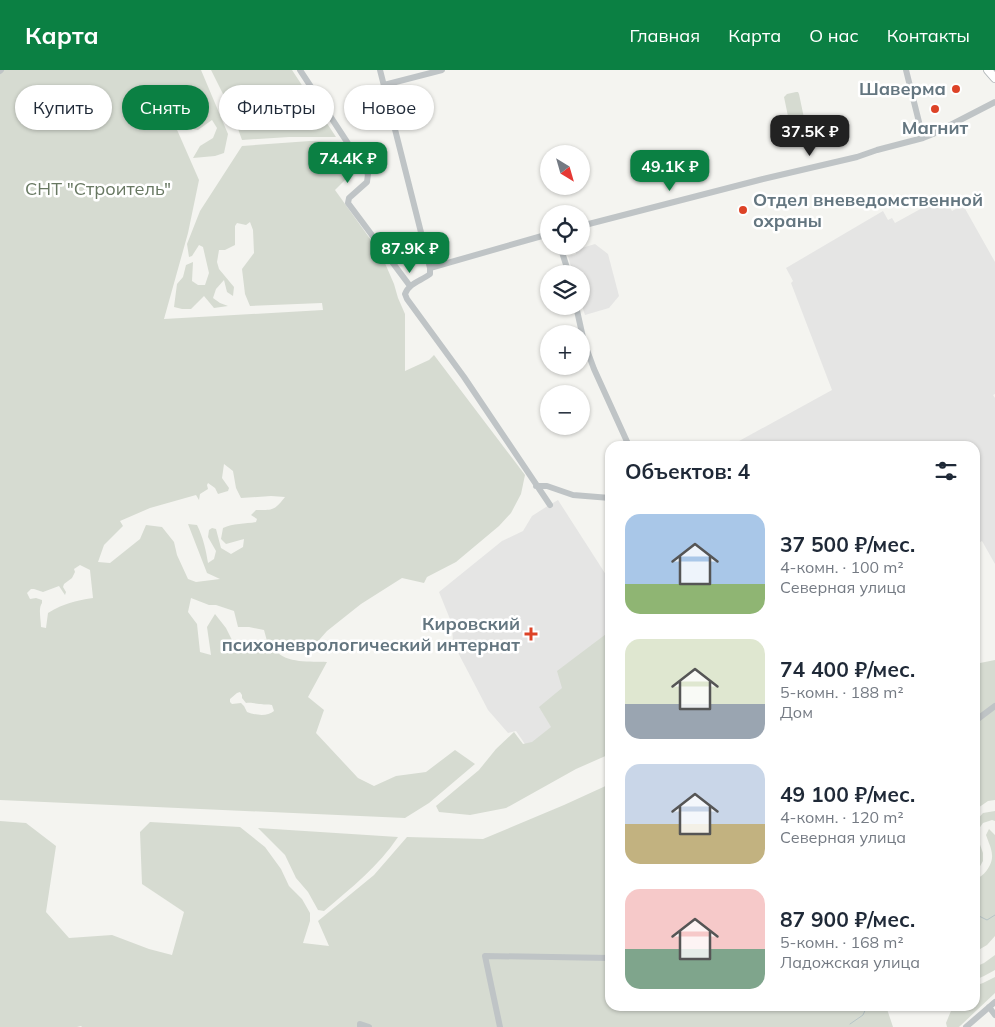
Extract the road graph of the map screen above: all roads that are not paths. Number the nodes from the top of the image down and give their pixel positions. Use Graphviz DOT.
graph roads {
  1 [pos="300,70"];
  2 [pos="380,70"];
  3 [pos="442,70"];
  4 [pos="906,70"];
  5 [pos="988,70"];
  6 [pos="995,78"];
  7 [pos="384,85"];
  8 [pos="995,102"];
  9 [pos="395,130"];
  10 [pos="923,138"];
  11 [pos="590,224"];
  12 [pos="540,237"];
  13 [pos="430,268"];
  14 [pos="410,286"];
  15 [pos="578,315"];
  16 [pos="627,441"];
  17 [pos="536,486"];
  18 [pos="605,498"];
  19 [pos="550,504"];
  20 [pos="995,706"];
  21 [pos="980,717"];
  22 [pos="605,958"];
  23 [pos="995,1002"];
  24 [pos="989,1007"];
  25 [pos="995,1015"];
  26 [pos="360,1027"];
  27 [pos="369,1027"];
  28 [pos="500,1027"];
  29 [pos="966,1027"];
  1 -- 14 [label="street"];
  2 -- 7 [label="street"];
  3 -- 7 [label="street"];
  4 -- 10 [label="street"];
  5 -- 6 [label="main road"];
  8 -- 10 [label="street"];
  9 -- 13 [label="street"];
  10 -- 11 [label="street"];
  12 -- 13 [label="street"];
  13 -- 14 [label="street"];
  14 -- 17 [label="street"];
  15 -- 16 [label="street"];
  17 -- 18 [label="street"];
  17 -- 19 [label="street"];
  20 -- 21 [label="street"];
  22 -- 28 [label="street"];
  23 -- 24 [label="street"];
  24 -- 25 [label="street"];
  24 -- 29 [label="street"];
  26 -- 27 [label="street"];
}
